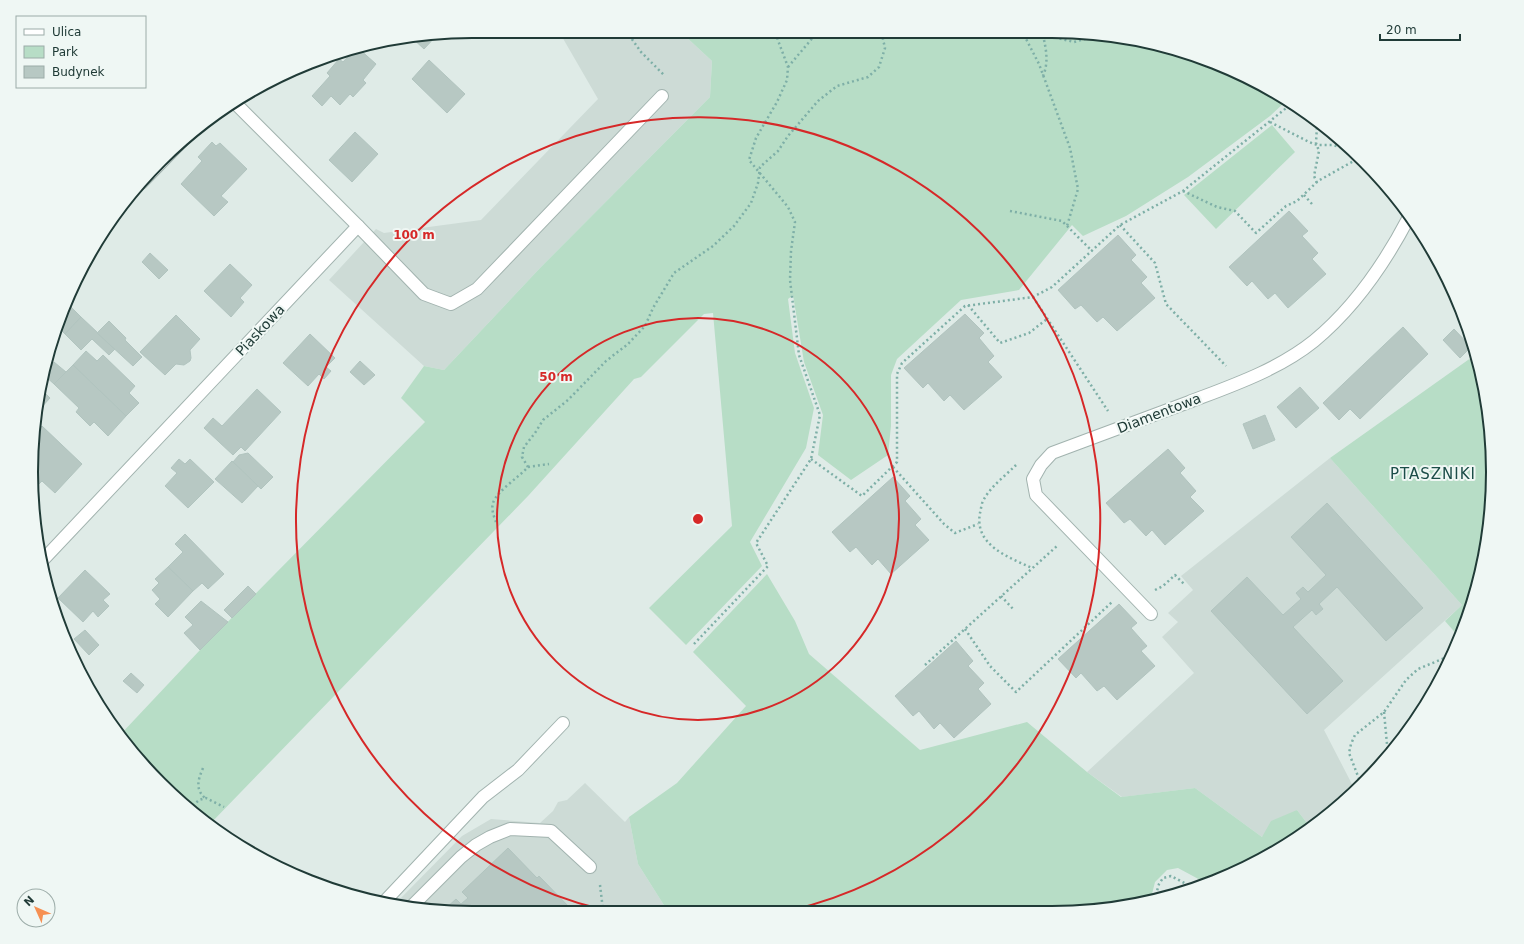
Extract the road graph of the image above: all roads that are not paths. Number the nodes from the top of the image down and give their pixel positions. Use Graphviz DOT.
graph roads {
  1 [pos="662,96"];
  2 [pos="238,106"];
  3 [pos="1406,222"];
  4 [pos="358,226"];
  5 [pos="46,557"];
  6 [pos="1151,614"];
  7 [pos="563,723"];
  8 [pos="590,867"];
  9 [pos="388,898"];
  10 [pos="416,902"];
  1 -- 4 [label="street"];
  2 -- 4 [label="street"];
  3 -- 6 [label="street, Diamentowa"];
  4 -- 5 [label="street, Piaskowa"];
  7 -- 9 [label="street"];
  8 -- 10 [label="street"];
}
